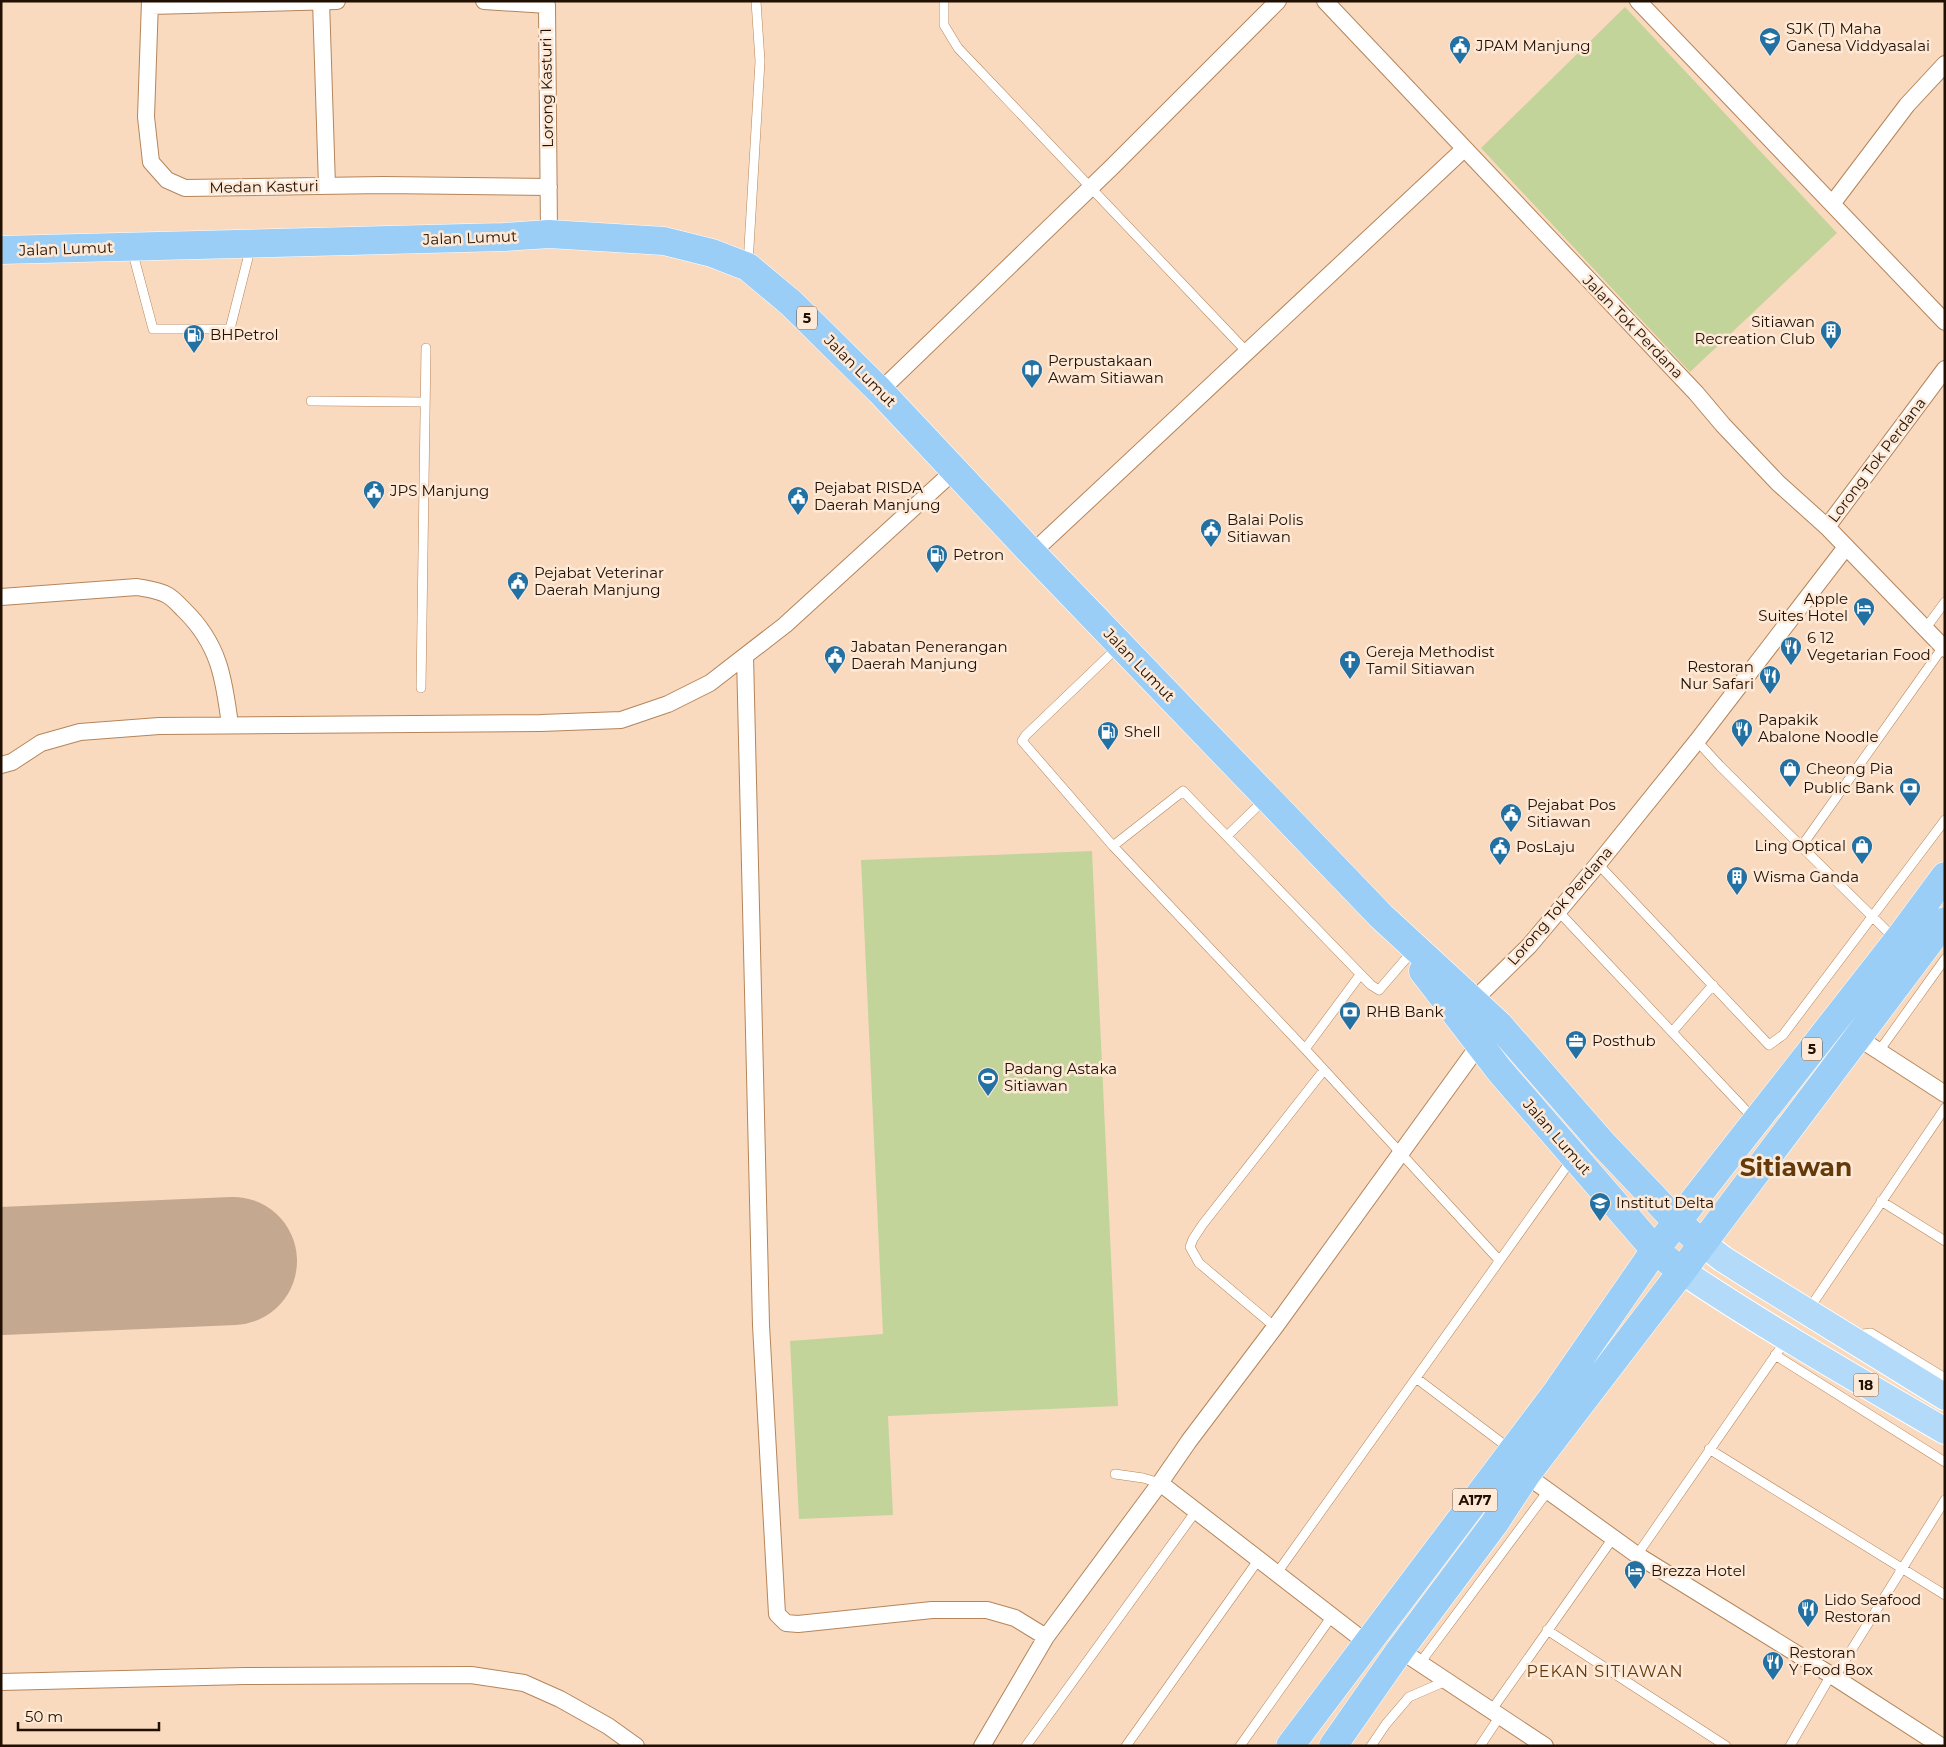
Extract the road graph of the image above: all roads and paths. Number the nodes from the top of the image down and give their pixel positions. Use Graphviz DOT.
graph roads {
  1 [pos="321,1"];
  2 [pos="337,1"];
  3 [pos="484,1"];
  4 [pos="756,1"];
  5 [pos="944,1"];
  6 [pos="1278,1"];
  7 [pos="1325,1"];
  8 [pos="1638,1"];
  9 [pos="235,3"];
  10 [pos="547,3"];
  11 [pos="150,4"];
  12 [pos="1945,64"];
  13 [pos="1464,149"];
  14 [pos="327,186"];
  15 [pos="548,186"];
  16 [pos="1091,188"];
  17 [pos="1832,204"];
  18 [pos="549,234"];
  19 [pos="252,244"];
  20 [pos="131,247"];
  21 [pos="1,250"];
  22 [pos="748,267"];
  23 [pos="1945,322"];
  24 [pos="426,348"];
  25 [pos="1247,352"];
  26 [pos="1945,369"];
  27 [pos="880,391"];
  28 [pos="311,401"];
  29 [pos="425,402"];
  30 [pos="955,470"];
  31 [pos="1827,527"];
  32 [pos="1846,547"];
  33 [pos="1032,553"];
  34 [pos="1,597"];
  35 [pos="1945,602"];
  36 [pos="1925,629"];
  37 [pos="1120,645"];
  38 [pos="1944,648"];
  39 [pos="745,656"];
  40 [pos="421,688"];
  41 [pos="230,725"];
  42 [pos="1697,742"];
  43 [pos="1,765"];
  44 [pos="1266,797"];
  45 [pos="1945,820"];
  46 [pos="1227,836"];
  47 [pos="1113,846"];
  48 [pos="1801,847"];
  49 [pos="1598,864"];
  50 [pos="1945,876"];
  51 [pos="1558,911"];
  52 [pos="1381,916"];
  53 [pos="1871,917"];
  54 [pos="1945,921"];
  55 [pos="1897,941"];
  56 [pos="1410,954"];
  57 [pos="1944,961"];
  58 [pos="1360,975"];
  59 [pos="1713,985"];
  60 [pos="1473,1001"];
  61 [pos="1672,1032"];
  62 [pos="1868,1044"];
  63 [pos="1479,1045"];
  64 [pos="1305,1049"];
  65 [pos="1324,1070"];
  66 [pos="1945,1094"];
  67 [pos="1945,1108"];
  68 [pos="1756,1121"];
  69 [pos="1400,1154"];
  70 [pos="1574,1156"];
  71 [pos="1881,1201"];
  72 [pos="1677,1222"];
  73 [pos="1945,1241"];
  74 [pos="1702,1243"];
  75 [pos="1655,1250"];
  76 [pos="1499,1260"];
  77 [pos="1682,1271"];
  78 [pos="1808,1312"];
  79 [pos="1275,1327"];
  80 [pos="1858,1343"];
  81 [pos="1781,1346"];
  82 [pos="1810,1352"];
  83 [pos="1416,1378"];
  84 [pos="1945,1378"];
  85 [pos="1820,1384"];
  86 [pos="1945,1397"];
  87 [pos="1945,1431"];
  88 [pos="1709,1449"];
  89 [pos="1512,1450"];
  90 [pos="1945,1462"];
  91 [pos="1115,1474"];
  92 [pos="1526,1475"];
  93 [pos="1160,1484"];
  94 [pos="1548,1491"];
  95 [pos="1945,1500"];
  96 [pos="1196,1511"];
  97 [pos="1613,1538"];
  98 [pos="1637,1555"];
  99 [pos="1259,1559"];
  100 [pos="1901,1569"];
  101 [pos="1277,1573"];
  102 [pos="1945,1595"];
  103 [pos="1332,1616"];
  104 [pos="1547,1630"];
  105 [pos="1046,1637"];
  106 [pos="1368,1644"];
  107 [pos="1410,1657"];
  108 [pos="1832,1676"];
  109 [pos="1446,1680"];
  110 [pos="1,1682"];
  111 [pos="1496,1713"];
  112 [pos="636,1746"];
  113 [pos="982,1746"];
  114 [pos="1026,1746"];
  115 [pos="1126,1746"];
  116 [pos="1240,1746"];
  117 [pos="1290,1746"];
  118 [pos="1333,1746"];
  119 [pos="1371,1746"];
  120 [pos="1480,1746"];
  121 [pos="1545,1746"];
  122 [pos="1726,1746"];
  123 [pos="1790,1746"];
  124 [pos="1940,1746"];
  1 -- 2 [label="street"];
  1 -- 9 [label="street"];
  1 -- 14 [label="street"];
  3 -- 10 [label="street, Lorong Kasturi 1"];
  4 -- 22 [label="lane"];
  5 -- 16 [label="lane"];
  6 -- 16 [label="street"];
  7 -- 13 [label="street, Jalan Tok Perdana"];
  8 -- 17 [label="street"];
  9 -- 11 [label="street"];
  10 -- 15 [label="street, Lorong Kasturi 1"];
  11 -- 14 [label="street, Medan Kasturi"];
  12 -- 17 [label="street"];
  13 -- 25 [label="street"];
  13 -- 31 [label="street, Jalan Tok Perdana"];
  14 -- 15 [label="street, Medan Kasturi"];
  15 -- 18 [label="street, Lorong Kasturi 1"];
  16 -- 25 [label="lane"];
  16 -- 27 [label="street"];
  17 -- 23 [label="street"];
  18 -- 19 [label="highway, Jalan Lumut / 5"];
  18 -- 22 [label="highway, Jalan Lumut / 5"];
  19 -- 20 [label="highway, Jalan Lumut / 5"];
  19 -- 20 [label="lane"];
  20 -- 21 [label="highway, Jalan Lumut / 5"];
  22 -- 27 [label="highway, Jalan Lumut / 5"];
  24 -- 29 [label="lane"];
  25 -- 33 [label="street"];
  26 -- 31 [label="street, Lorong Tok Perdana"];
  27 -- 30 [label="highway, Jalan Lumut / 5"];
  28 -- 29 [label="lane"];
  29 -- 40 [label="lane"];
  30 -- 33 [label="highway, Jalan Lumut / 5"];
  30 -- 39 [label="street"];
  31 -- 32 [label="street, Jalan Tok Perdana"];
  32 -- 36 [label="street, Jalan Tok Perdana"];
  32 -- 42 [label="street, Lorong Tok Perdana"];
  33 -- 37 [label="highway, Jalan Lumut / 5"];
  34 -- 41 [label="street"];
  35 -- 36 [label="lane"];
  36 -- 38 [label="street, Jalan Tok Perdana"];
  37 -- 44 [label="highway, Jalan Lumut / 5"];
  37 -- 47 [label="lane"];
  38 -- 48 [label="lane"];
  39 -- 41 [label="street"];
  39 -- 105 [label="street"];
  41 -- 43 [label="street"];
  42 -- 48 [label="lane"];
  42 -- 49 [label="street, Lorong Tok Perdana"];
  44 -- 46 [label="lane"];
  44 -- 52 [label="highway, Jalan Lumut / 5"];
  45 -- 53 [label="lane"];
  46 -- 47 [label="lane"];
  46 -- 58 [label="lane"];
  47 -- 64 [label="lane"];
  48 -- 53 [label="lane"];
  49 -- 51 [label="street, Lorong Tok Perdana"];
  49 -- 59 [label="lane"];
  50 -- 55 [label="highway, 5"];
  51 -- 60 [label="street, Lorong Tok Perdana"];
  51 -- 61 [label="lane"];
  52 -- 56 [label="highway, Jalan Lumut / 5"];
  52 -- 60 [label="highway, Jalan Lumut / 5"];
  53 -- 55 [label="lane"];
  53 -- 59 [label="lane"];
  54 -- 62 [label="highway, 5"];
  55 -- 68 [label="highway, 5"];
  56 -- 58 [label="lane"];
  56 -- 63 [label="highway, Jalan Lumut / 5"];
  57 -- 62 [label="lane"];
  58 -- 64 [label="lane"];
  59 -- 61 [label="lane"];
  60 -- 72 [label="highway, Jalan Lumut / 5"];
  61 -- 68 [label="lane"];
  62 -- 66 [label="street"];
  62 -- 74 [label="highway, 5"];
  63 -- 69 [label="street"];
  63 -- 70 [label="highway, Jalan Lumut / 5"];
  64 -- 65 [label="lane"];
  65 -- 69 [label="lane"];
  65 -- 79 [label="lane"];
  67 -- 71 [label="lane"];
  68 -- 72 [label="highway, 5"];
  69 -- 76 [label="lane"];
  69 -- 79 [label="street"];
  70 -- 75 [label="highway, Jalan Lumut / 5"];
  70 -- 76 [label="lane"];
  71 -- 73 [label="lane"];
  71 -- 78 [label="lane"];
  72 -- 74 [label="highway, Jalan Lumut / 5"];
  72 -- 75 [label="highway, 5"];
  74 -- 77 [label="highway, 5"];
  74 -- 78 [label="main road, Jalan Lumut / 18"];
  75 -- 77 [label="highway, Jalan Lumut / 5"];
  75 -- 89 [label="highway, A177"];
  76 -- 83 [label="lane"];
  77 -- 81 [label="main road, Jalan Lumut / 18"];
  77 -- 92 [label="highway, A177"];
  78 -- 80 [label="main road, Jalan Lumut / 18"];
  79 -- 93 [label="street"];
  80 -- 84 [label="lane"];
  80 -- 86 [label="main road, Jalan Lumut / 18"];
  81 -- 82 [label="main road, Jalan Lumut / 18"];
  81 -- 85 [label="lane"];
  81 -- 88 [label="lane"];
  82 -- 85 [label="lane"];
  82 -- 87 [label="main road, Jalan Lumut / 18"];
  83 -- 89 [label="lane"];
  83 -- 101 [label="lane"];
  85 -- 90 [label="lane"];
  88 -- 98 [label="lane"];
  88 -- 100 [label="lane"];
  89 -- 106 [label="highway, A177"];
  91 -- 93 [label="lane"];
  92 -- 94 [label="street"];
  92 -- 107 [label="highway, A177"];
  93 -- 96 [label="street"];
  93 -- 105 [label="street"];
  94 -- 97 [label="street"];
  94 -- 107 [label="lane"];
  95 -- 100 [label="lane"];
  96 -- 99 [label="street"];
  96 -- 114 [label="lane"];
  97 -- 98 [label="street"];
  97 -- 104 [label="lane"];
  98 -- 108 [label="street"];
  99 -- 101 [label="street"];
  99 -- 115 [label="lane"];
  100 -- 102 [label="lane"];
  100 -- 108 [label="lane"];
  101 -- 103 [label="street"];
  103 -- 106 [label="street"];
  103 -- 116 [label="lane"];
  104 -- 111 [label="lane"];
  104 -- 122 [label="lane"];
  105 -- 113 [label="street"];
  106 -- 117 [label="highway, A177"];
  107 -- 109 [label="street"];
  107 -- 118 [label="highway, A177"];
  108 -- 123 [label="lane"];
  108 -- 124 [label="street"];
  109 -- 111 [label="street"];
  109 -- 119 [label="lane"];
  110 -- 112 [label="street"];
  111 -- 120 [label="lane"];
  111 -- 121 [label="street"];
}
